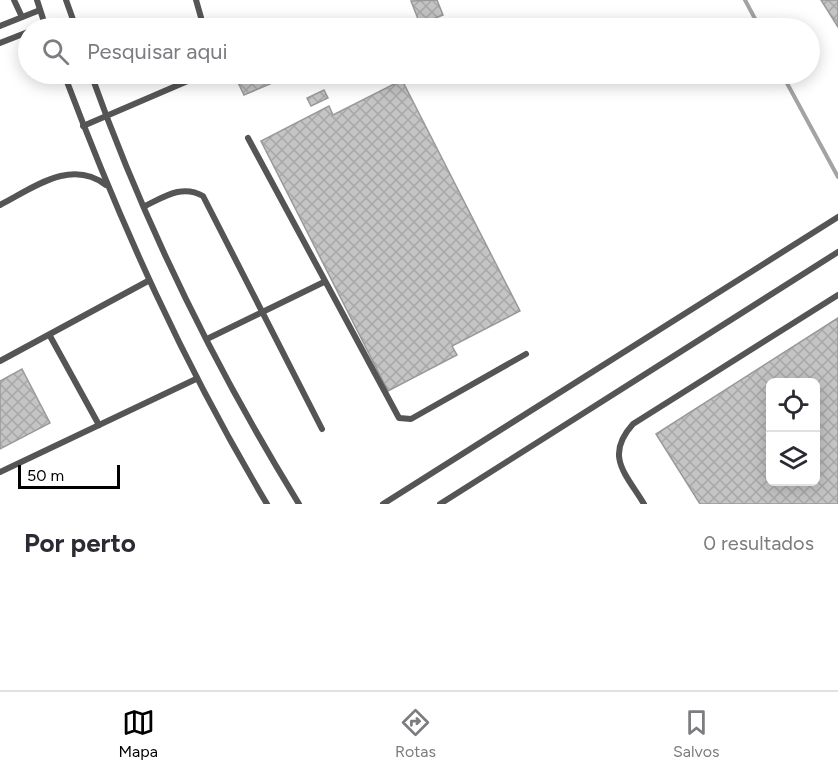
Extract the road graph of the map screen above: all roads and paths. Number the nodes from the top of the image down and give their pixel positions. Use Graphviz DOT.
graph roads {
  1 [pos="14,0"];
  2 [pos="37,0"];
  3 [pos="66,0"];
  4 [pos="196,0"];
  5 [pos="40,10"];
  6 [pos="22,17"];
  7 [pos="42,18"];
  8 [pos="72,18"];
  9 [pos="201,18"];
  10 [pos="18,19"];
  11 [pos="0,26"];
  12 [pos="18,36"];
  13 [pos="0,43"];
  14 [pos="68,84"];
  15 [pos="95,84"];
  16 [pos="181,84"];
  17 [pos="106,116"];
  18 [pos="83,126"];
  19 [pos="248,138"];
  20 [pos="108,187"];
  21 [pos="0,205"];
  22 [pos="145,206"];
  23 [pos="838,217"];
  24 [pos="838,252"];
  25 [pos="148,281"];
  26 [pos="324,282"];
  27 [pos="838,296"];
  28 [pos="261,312"];
  29 [pos="50,336"];
  30 [pos="207,339"];
  31 [pos="526,354"];
  32 [pos="0,361"];
  33 [pos="196,379"];
  34 [pos="99,425"];
  35 [pos="322,429"];
  36 [pos="0,472"];
  37 [pos="267,504"];
  38 [pos="299,504"];
  39 [pos="383,504"];
  40 [pos="440,504"];
  41 [pos="644,504"];
  1 -- 6 [label="lane"];
  2 -- 5 [label="lane"];
  3 -- 8 [label="lane"];
  4 -- 9 [label="lane"];
  5 -- 6 [label="lane"];
  5 -- 7 [label="lane"];
  10 -- 11 [label="lane"];
  12 -- 13 [label="lane"];
  14 -- 18 [label="lane"];
  15 -- 17 [label="lane"];
  16 -- 17 [label="lane"];
  17 -- 18 [label="lane"];
  17 -- 22 [label="lane"];
  18 -- 20 [label="lane"];
  19 -- 26 [label="lane"];
  20 -- 21 [label="lane"];
  20 -- 25 [label="lane"];
  22 -- 28 [label="lane"];
  22 -- 30 [label="lane"];
  23 -- 39 [label="lane"];
  24 -- 40 [label="lane"];
  25 -- 29 [label="lane"];
  25 -- 33 [label="lane"];
  26 -- 28 [label="lane"];
  26 -- 31 [label="lane"];
  27 -- 41 [label="lane"];
  28 -- 30 [label="lane"];
  28 -- 35 [label="lane"];
  29 -- 32 [label="lane"];
  29 -- 34 [label="lane"];
  30 -- 38 [label="lane"];
  33 -- 34 [label="lane"];
  33 -- 37 [label="lane"];
  34 -- 36 [label="lane"];
}
